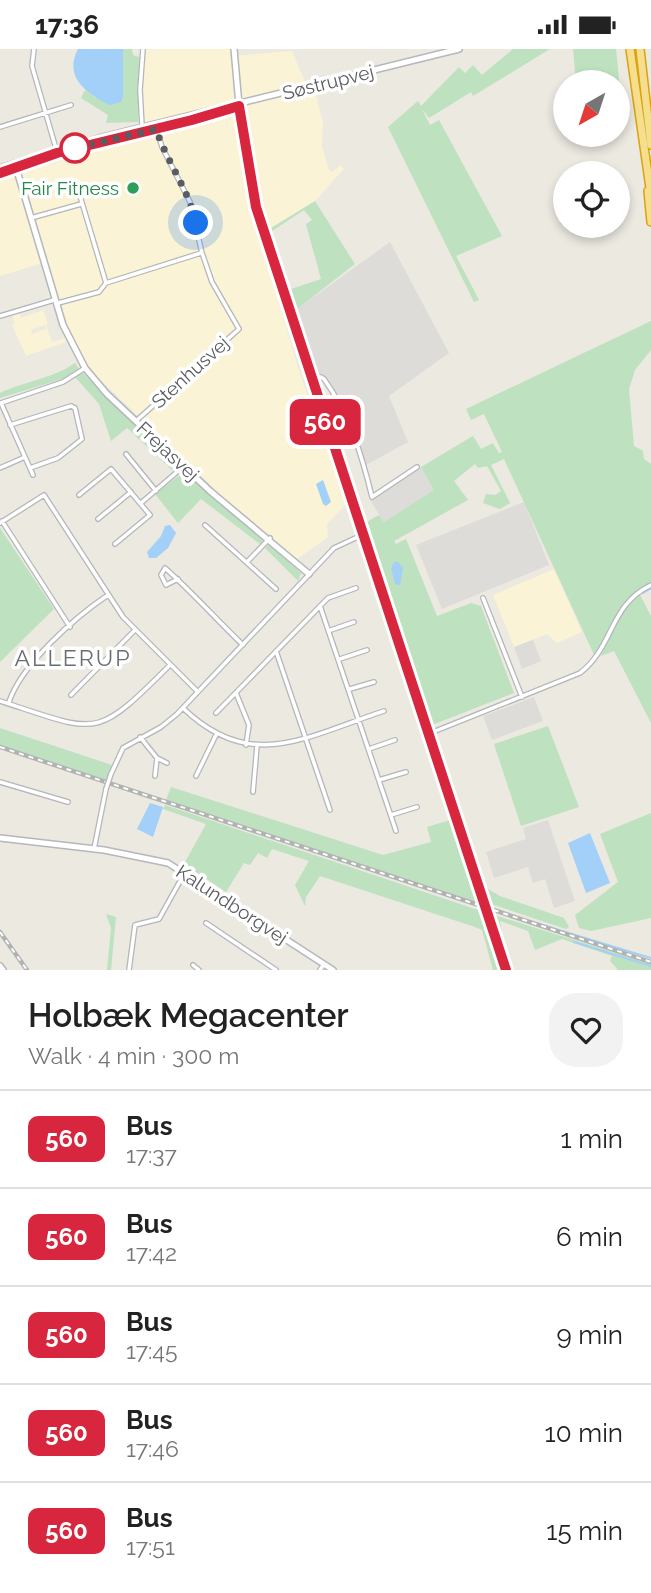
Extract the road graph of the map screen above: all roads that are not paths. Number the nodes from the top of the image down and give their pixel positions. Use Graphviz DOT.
graph roads {
  1 [pos="34,49"];
  2 [pos="143,49"];
  3 [pos="234,49"];
  4 [pos="459,49"];
  5 [pos="630,49"];
  6 [pos="640,49"];
  7 [pos="71,105"];
  8 [pos="239,106"];
  9 [pos="46,113"];
  10 [pos="0,126"];
  11 [pos="156,127"];
  12 [pos="142,130"];
  13 [pos="651,145"];
  14 [pos="57,151"];
  15 [pos="15,166"];
  16 [pos="0,171"];
  17 [pos="648,180"];
  18 [pos="77,186"];
  19 [pos="651,195"];
  20 [pos="82,204"];
  21 [pos="31,218"];
  22 [pos="651,222"];
  23 [pos="202,253"];
  24 [pos="106,282"];
  25 [pos="55,302"];
  26 [pos="0,316"];
  27 [pos="85,368"];
  28 [pos="312,380"];
  29 [pos="7,419"];
  30 [pos="136,421"];
  31 [pos="0,423"];
  32 [pos="10,425"];
  33 [pos="126,454"];
  34 [pos="25,457"];
  35 [pos="184,466"];
  36 [pos="417,467"];
  37 [pos="0,468"];
  38 [pos="30,468"];
  39 [pos="33,475"];
  40 [pos="99,479"];
  41 [pos="103,484"];
  42 [pos="156,491"];
  43 [pos="131,492"];
  44 [pos="79,495"];
  45 [pos="141,503"];
  46 [pos="98,519"];
  47 [pos="133,519"];
  48 [pos="1,522"];
  49 [pos="137,524"];
  50 [pos="205,525"];
  51 [pos="362,535"];
  52 [pos="270,538"];
  53 [pos="115,544"];
  54 [pos="247,562"];
  55 [pos="310,575"];
  56 [pos="178,579"];
  57 [pos="651,585"];
  58 [pos="356,588"];
  59 [pos="276,589"];
  60 [pos="108,595"];
  61 [pos="483,597"];
  62 [pos="320,605"];
  63 [pos="354,622"];
  64 [pos="70,627"];
  65 [pos="331,630"];
  66 [pos="135,631"];
  67 [pos="243,645"];
  68 [pos="368,650"];
  69 [pos="276,651"];
  70 [pos="340,659"];
  71 [pos="170,665"];
  72 [pos="374,682"];
  73 [pos="350,689"];
  74 [pos="197,692"];
  75 [pos="236,693"];
  76 [pos="71,695"];
  77 [pos="522,697"];
  78 [pos="0,701"];
  79 [pos="8,703"];
  80 [pos="183,708"];
  81 [pos="384,711"];
  82 [pos="216,713"];
  83 [pos="360,719"];
  84 [pos="428,734"];
  85 [pos="216,735"];
  86 [pos="140,737"];
  87 [pos="306,737"];
  88 [pos="395,740"];
  89 [pos="246,745"];
  90 [pos="257,746"];
  91 [pos="369,749"];
  92 [pos="158,758"];
  93 [pos="167,763"];
  94 [pos="406,772"];
  95 [pos="155,776"];
  96 [pos="196,776"];
  97 [pos="379,781"];
  98 [pos="0,782"];
  99 [pos="253,792"];
  100 [pos="68,802"];
  101 [pos="417,807"];
  102 [pos="330,810"];
  103 [pos="391,815"];
  104 [pos="396,831"];
  105 [pos="0,838"];
  106 [pos="94,849"];
  107 [pos="186,872"];
  108 [pos="206,923"];
  109 [pos="324,964"];
  110 [pos="193,965"];
  111 [pos="0,966"];
  112 [pos="3,970"];
  113 [pos="129,970"];
  114 [pos="199,970"];
  115 [pos="276,970"];
  116 [pos="320,970"];
  117 [pos="333,970"];
  118 [pos="505,970"];
  1 -- 9 [label="street"];
  2 -- 12 [label="street"];
  3 -- 8 [label="street"];
  4 -- 8 [label="street, Søstrupvej"];
  5 -- 17 [label="highway"];
  6 -- 13 [label="highway"];
  7 -- 9 [label="street"];
  8 -- 11 [label="street"];
  8 -- 28 [label="street"];
  9 -- 10 [label="street"];
  9 -- 14 [label="street"];
  11 -- 12 [label="street"];
  11 -- 23 [label="street, Stenhusvej"];
  12 -- 14 [label="street"];
  14 -- 15 [label="street"];
  15 -- 16 [label="street"];
  15 -- 21 [label="street, Frejasvej"];
  17 -- 19 [label="highway"];
  17 -- 22 [label="highway"];
  18 -- 20 [label="street"];
  20 -- 21 [label="street"];
  20 -- 24 [label="street"];
  21 -- 25 [label="street, Frejasvej"];
  23 -- 24 [label="street"];
  23 -- 30 [label="street, Stenhusvej"];
  24 -- 25 [label="street"];
  25 -- 26 [label="street"];
  25 -- 27 [label="street, Frejasvej"];
  27 -- 29 [label="street"];
  27 -- 30 [label="street, Frejasvej"];
  28 -- 36 [label="street"];
  28 -- 51 [label="street"];
  29 -- 31 [label="street"];
  29 -- 32 [label="street"];
  30 -- 35 [label="street, Frejasvej"];
  32 -- 34 [label="street"];
  32 -- 38 [label="street"];
  33 -- 42 [label="street"];
  34 -- 37 [label="street"];
  34 -- 38 [label="street"];
  35 -- 42 [label="street"];
  35 -- 52 [label="street, Frejasvej"];
  38 -- 39 [label="street"];
  40 -- 41 [label="street"];
  40 -- 43 [label="street"];
  40 -- 44 [label="street"];
  42 -- 45 [label="street"];
  43 -- 45 [label="street"];
  43 -- 46 [label="street"];
  45 -- 49 [label="street"];
  47 -- 49 [label="street"];
  48 -- 60 [label="street"];
  48 -- 64 [label="street"];
  49 -- 53 [label="street"];
  50 -- 54 [label="street"];
  51 -- 55 [label="street"];
  51 -- 84 [label="street"];
  52 -- 54 [label="street"];
  52 -- 55 [label="street, Frejasvej"];
  54 -- 59 [label="street"];
  55 -- 67 [label="street"];
  56 -- 56 [label="street"];
  56 -- 67 [label="street"];
  57 -- 77 [label="street"];
  58 -- 62 [label="street"];
  60 -- 64 [label="street"];
  60 -- 66 [label="street"];
  61 -- 77 [label="street"];
  62 -- 65 [label="street"];
  62 -- 69 [label="street"];
  63 -- 65 [label="street"];
  64 -- 79 [label="street"];
  65 -- 70 [label="street"];
  66 -- 71 [label="street"];
  66 -- 76 [label="street"];
  67 -- 74 [label="street"];
  68 -- 70 [label="street"];
  69 -- 75 [label="street"];
  69 -- 87 [label="street"];
  70 -- 73 [label="street"];
  71 -- 74 [label="street"];
  71 -- 79 [label="street"];
  72 -- 73 [label="street"];
  73 -- 83 [label="street"];
  74 -- 80 [label="street"];
  75 -- 82 [label="street"];
  75 -- 89 [label="street"];
  77 -- 84 [label="street"];
  78 -- 79 [label="street"];
  80 -- 85 [label="street"];
  80 -- 86 [label="street"];
  81 -- 83 [label="street"];
  83 -- 87 [label="street"];
  83 -- 91 [label="street"];
  84 -- 118 [label="street, bridge"];
  85 -- 89 [label="street"];
  85 -- 96 [label="street"];
  86 -- 92 [label="street"];
  86 -- 106 [label="street, bridge"];
  87 -- 90 [label="street"];
  87 -- 102 [label="street"];
  88 -- 91 [label="street"];
  89 -- 90 [label="street"];
  90 -- 99 [label="street"];
  91 -- 97 [label="street"];
  92 -- 93 [label="street"];
  92 -- 95 [label="street"];
  94 -- 97 [label="street"];
  97 -- 103 [label="street"];
  98 -- 100 [label="street"];
  101 -- 103 [label="street"];
  103 -- 104 [label="street"];
  105 -- 106 [label="street, Kalundborgvej"];
  106 -- 107 [label="street, Kalundborgvej"];
  107 -- 109 [label="street, Kalundborgvej"];
  107 -- 113 [label="street"];
  108 -- 115 [label="street"];
  109 -- 116 [label="street"];
  109 -- 117 [label="street, Kalundborgvej"];
  110 -- 114 [label="street"];
  111 -- 112 [label="street"];
}
